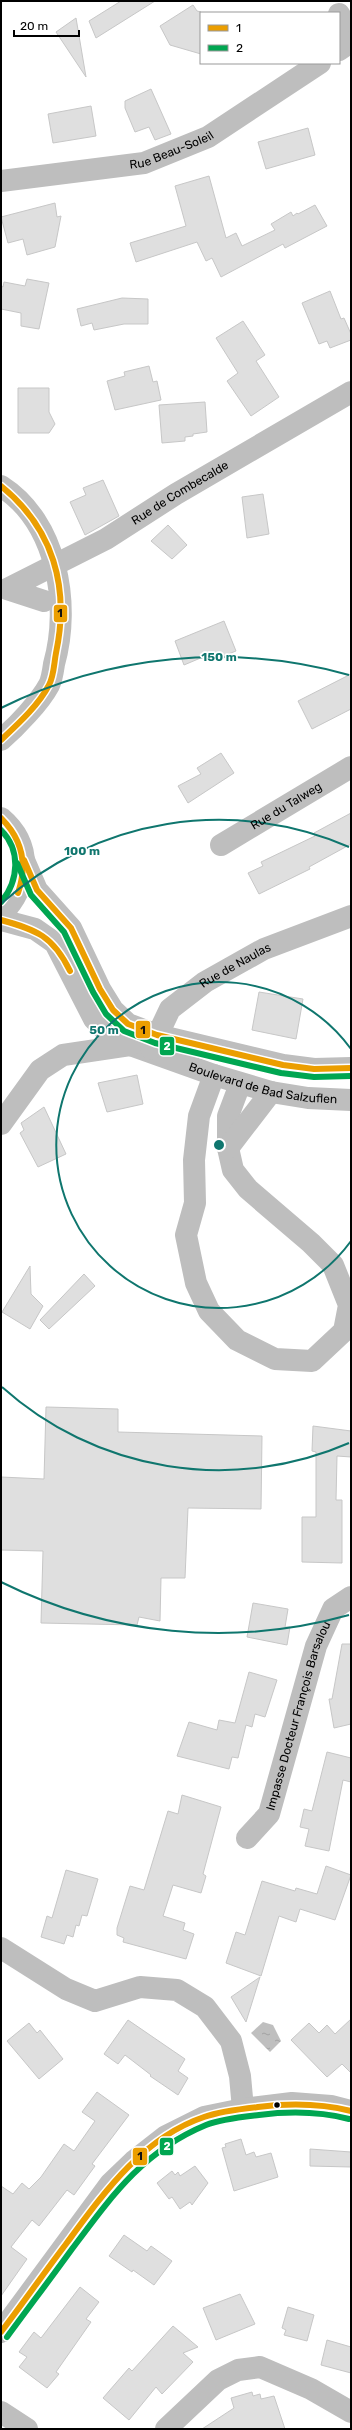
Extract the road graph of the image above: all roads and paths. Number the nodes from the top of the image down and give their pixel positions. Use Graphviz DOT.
graph roads {
  1 [pos="331,1"];
  2 [pos="338,12"];
  3 [pos="340,15"];
  4 [pos="351,34"];
  5 [pos="351,42"];
  6 [pos="340,49"];
  7 [pos="318,64"];
  8 [pos="1,181"];
  9 [pos="351,392"];
  10 [pos="1,486"];
  11 [pos="1,505"];
  12 [pos="47,570"];
  13 [pos="4,589"];
  14 [pos="44,601"];
  15 [pos="30,709"];
  16 [pos="4,738"];
  17 [pos="1,756"];
  18 [pos="351,767"];
  19 [pos="1,818"];
  20 [pos="220,845"];
  21 [pos="24,860"];
  22 [pos="1,915"];
  23 [pos="351,916"];
  24 [pos="1,920"];
  25 [pos="145,1044"];
  26 [pos="351,1068"];
  27 [pos="214,1076"];
  28 [pos="240,1084"];
  29 [pos="271,1092"];
  30 [pos="351,1100"];
  31 [pos="1,1124"];
  32 [pos="228,1148"];
  33 [pos="351,1598"];
  34 [pos="247,1838"];
  35 [pos="1,1948"];
  36 [pos="243,2109"];
  37 [pos="351,2111"];
  38 [pos="1,2332"];
  39 [pos="1,2412"];
  40 [pos="351,2412"];
  41 [pos="27,2429"];
  42 [pos="166,2429"];
  1 -- 2 [label="street"];
  3 -- 4 [label="street"];
  5 -- 6 [label="street"];
  7 -- 8 [label="street, Rue Beau-Soleil"];
  9 -- 12 [label="street, Rue de Combecalde"];
  10 -- 12 [label="street"];
  11 -- 12 [label="street"];
  12 -- 13 [label="street, Rue de Combecalde"];
  12 -- 14 [label="street"];
  12 -- 15 [label="street"];
  13 -- 14 [label="street, Rue de Combecalde"];
  14 -- 15 [label="street"];
  15 -- 16 [label="street"];
  16 -- 17 [label="street"];
  18 -- 20 [label="street, Rue du Talweg"];
  19 -- 21 [label="street"];
  21 -- 22 [label="street"];
  21 -- 25 [label="street, Boulevard de Bad Salzuflen"];
  23 -- 25 [label="street, Rue de Naulas"];
  24 -- 25 [label="street, Boulevard de Bad Salzuflen"];
  25 -- 26 [label="street, Boulevard de Bad Salzuflen"];
  25 -- 27 [label="street, Boulevard de Bad Salzuflen"];
  25 -- 31 [label="street"];
  27 -- 28 [label="street, Boulevard de Bad Salzuflen"];
  27 -- 32 [label="street"];
  28 -- 29 [label="street, Boulevard de Bad Salzuflen"];
  28 -- 32 [label="street"];
  29 -- 30 [label="street, Boulevard de Bad Salzuflen"];
  29 -- 32 [label="street"];
  33 -- 34 [label="street, Impasse Docteur François Barsalou"];
  35 -- 36 [label="street"];
  36 -- 37 [label="street"];
  36 -- 38 [label="street"];
  39 -- 41 [label="street"];
  40 -- 42 [label="street"];
}
